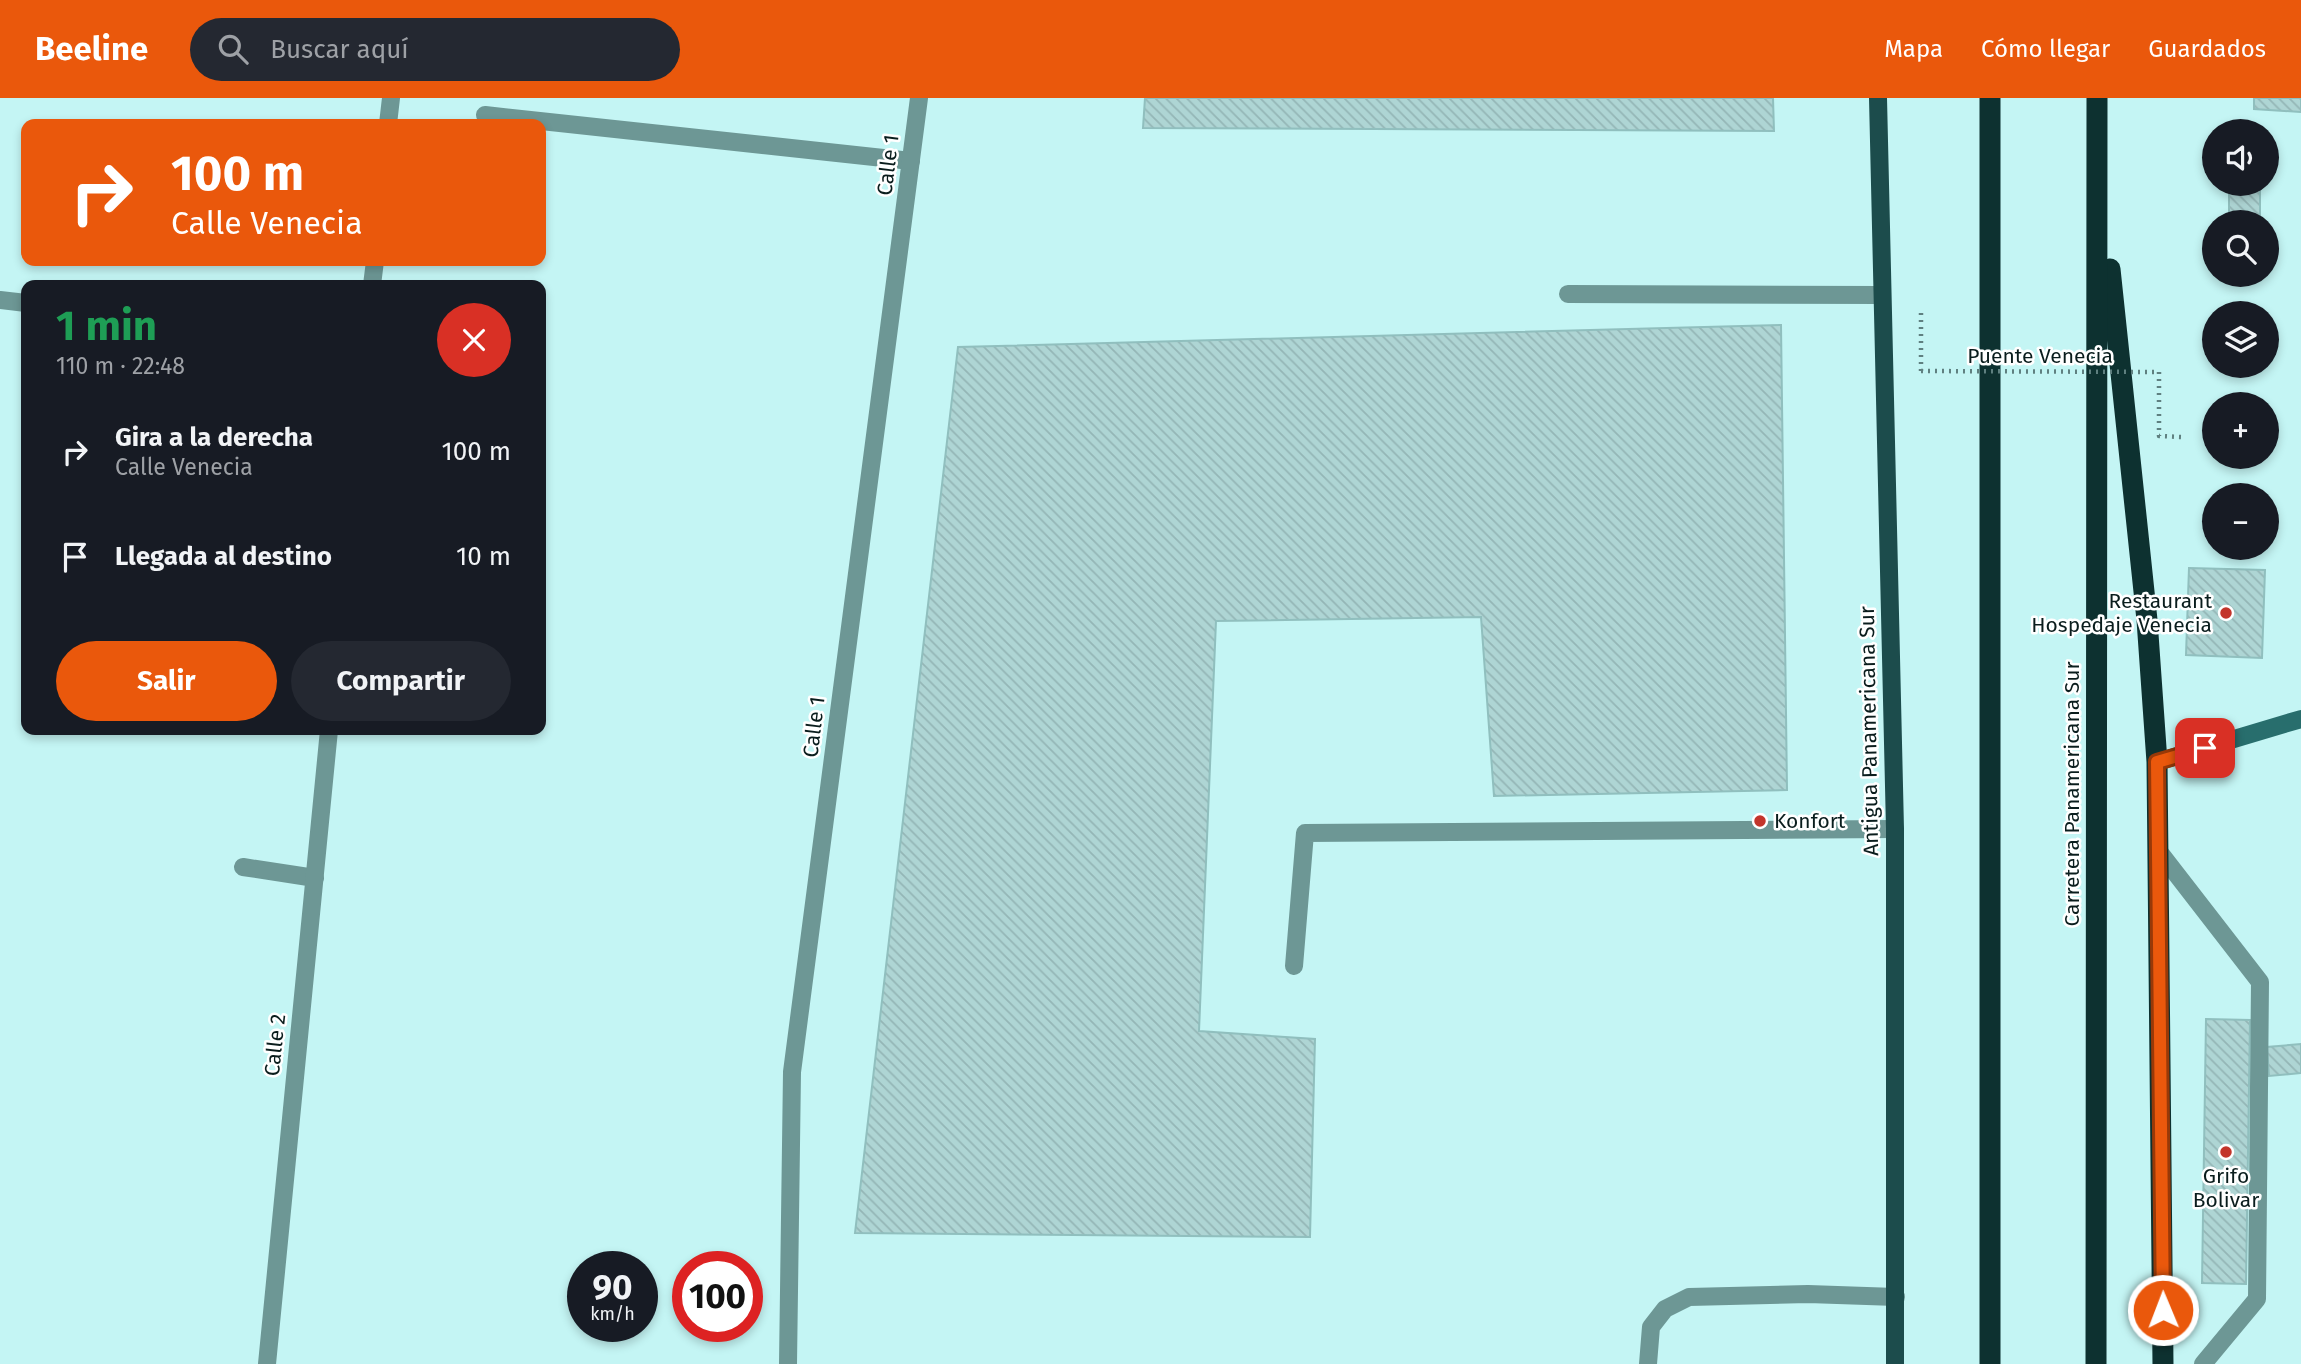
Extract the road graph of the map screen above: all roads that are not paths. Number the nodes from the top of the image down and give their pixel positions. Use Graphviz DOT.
graph roads {
  1 [pos="391,98"];
  2 [pos="919,98"];
  3 [pos="1878,98"];
  4 [pos="1990,98"];
  5 [pos="2097,98"];
  6 [pos="485,115"];
  7 [pos="389,119"];
  8 [pos="522,119"];
  9 [pos="546,122"];
  10 [pos="911,161"];
  11 [pos="2098,163"];
  12 [pos="1568,294"];
  13 [pos="1882,295"];
  14 [pos="0,300"];
  15 [pos="21,302"];
  16 [pos="2301,719"];
  17 [pos="328,735"];
  18 [pos="2157,762"];
  19 [pos="1895,829"];
  20 [pos="2157,849"];
  21 [pos="243,867"];
  22 [pos="314,878"];
  23 [pos="1294,966"];
  24 [pos="1896,1297"];
  25 [pos="267,1364"];
  26 [pos="788,1364"];
  27 [pos="1648,1364"];
  28 [pos="1895,1364"];
  29 [pos="1990,1364"];
  30 [pos="2095,1364"];
  31 [pos="2163,1364"];
  32 [pos="2203,1364"];
  1 -- 7 [label="street"];
  2 -- 10 [label="street, Calle 1"];
  3 -- 13 [label="main road, Antigua Panamericana Sur"];
  4 -- 29 [label="highway"];
  5 -- 11 [label="highway, Carretera Panamericana Sur"];
  6 -- 8 [label="street"];
  9 -- 10 [label="street"];
  10 -- 26 [label="street, Calle 1"];
  11 -- 18 [label="highway"];
  11 -- 30 [label="highway, Carretera Panamericana Sur"];
  12 -- 13 [label="street"];
  13 -- 19 [label="main road, Antigua Panamericana Sur"];
  14 -- 15 [label="street"];
  16 -- 18 [label="street"];
  17 -- 22 [label="street, Calle 2"];
  18 -- 20 [label="highway"];
  19 -- 23 [label="street"];
  19 -- 24 [label="main road, Antigua Panamericana Sur"];
  20 -- 31 [label="highway"];
  20 -- 32 [label="street"];
  21 -- 22 [label="street"];
  22 -- 25 [label="street, Calle 2"];
  24 -- 27 [label="street"];
  24 -- 28 [label="main road, Antigua Panamericana Sur"];
}
